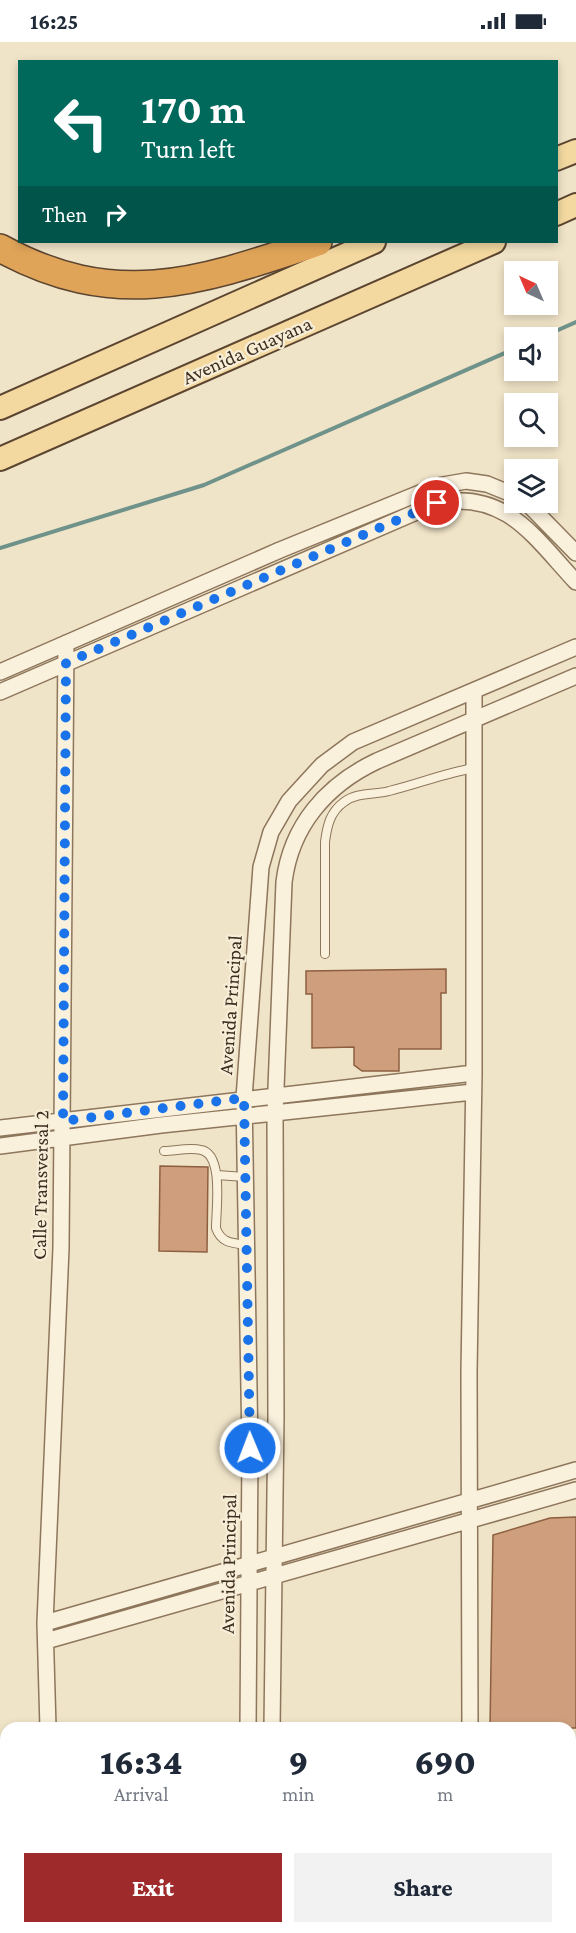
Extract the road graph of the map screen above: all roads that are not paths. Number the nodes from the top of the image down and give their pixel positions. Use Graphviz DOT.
graph roads {
  1 [pos="576,151"];
  2 [pos="558,158"];
  3 [pos="576,205"];
  4 [pos="558,213"];
  5 [pos="315,243"];
  6 [pos="372,243"];
  7 [pos="492,243"];
  8 [pos="0,248"];
  9 [pos="0,408"];
  10 [pos="0,459"];
  11 [pos="504,491"];
  12 [pos="537,513"];
  13 [pos="576,553"];
  14 [pos="576,582"];
  15 [pos="66,643"];
  16 [pos="576,647"];
  17 [pos="66,663"];
  18 [pos="0,672"];
  19 [pos="576,676"];
  20 [pos="474,691"];
  21 [pos="0,692"];
  22 [pos="475,720"];
  23 [pos="474,768"];
  24 [pos="325,954"];
  25 [pos="474,1073"];
  26 [pos="473,1092"];
  27 [pos="275,1095"];
  28 [pos="244,1098"];
  29 [pos="274,1113"];
  30 [pos="245,1116"];
  31 [pos="63,1121"];
  32 [pos="0,1128"];
  33 [pos="62,1138"];
  34 [pos="0,1146"];
  35 [pos="164,1151"];
  36 [pos="217,1175"];
  37 [pos="245,1177"];
  38 [pos="247,1245"];
  39 [pos="576,1470"];
  40 [pos="576,1490"];
  41 [pos="469,1501"];
  42 [pos="470,1521"];
  43 [pos="275,1556"];
  44 [pos="249,1564"];
  45 [pos="274,1577"];
  46 [pos="249,1584"];
  47 [pos="159,1589"];
  48 [pos="161,1610"];
  49 [pos="45,1623"];
  50 [pos="46,1641"];
  51 [pos="48,1722"];
  52 [pos="248,1722"];
  53 [pos="272,1722"];
  54 [pos="470,1722"];
  1 -- 2 [label="main road"];
  3 -- 4 [label="main road"];
  5 -- 8 [label="highway"];
  6 -- 9 [label="main road"];
  7 -- 10 [label="main road, Avenida Guayana"];
  11 -- 15 [label="street"];
  12 -- 13 [label="street"];
  14 -- 17 [label="street"];
  15 -- 17 [label="street, Calle Transversal 2"];
  15 -- 18 [label="street"];
  16 -- 20 [label="street, Avenida Principal"];
  17 -- 21 [label="street"];
  17 -- 31 [label="street, Calle Transversal 2"];
  19 -- 22 [label="street"];
  20 -- 22 [label="street"];
  20 -- 28 [label="street, Avenida Principal"];
  22 -- 23 [label="street"];
  22 -- 27 [label="street"];
  23 -- 24 [label="lane"];
  23 -- 25 [label="street"];
  25 -- 26 [label="street"];
  25 -- 27 [label="street"];
  26 -- 29 [label="street"];
  26 -- 41 [label="street"];
  27 -- 28 [label="street"];
  27 -- 29 [label="street"];
  28 -- 30 [label="street, Avenida Principal"];
  28 -- 31 [label="street"];
  29 -- 30 [label="street"];
  29 -- 43 [label="street"];
  30 -- 33 [label="street"];
  30 -- 37 [label="street, Avenida Principal"];
  31 -- 32 [label="street"];
  31 -- 33 [label="street, Calle Transversal 2"];
  33 -- 34 [label="street"];
  33 -- 49 [label="street, Calle Transversal 2"];
  35 -- 36 [label="lane"];
  36 -- 37 [label="lane"];
  36 -- 38 [label="lane"];
  37 -- 38 [label="street, Avenida Principal"];
  38 -- 44 [label="street, Avenida Principal"];
  39 -- 41 [label="street"];
  40 -- 42 [label="street"];
  41 -- 42 [label="street"];
  41 -- 43 [label="street"];
  42 -- 45 [label="street"];
  42 -- 54 [label="street"];
  43 -- 44 [label="street"];
  43 -- 45 [label="street"];
  44 -- 46 [label="street, Avenida Principal"];
  44 -- 47 [label="street"];
  45 -- 46 [label="street"];
  45 -- 53 [label="street"];
  46 -- 48 [label="street"];
  46 -- 52 [label="street, Avenida Principal"];
  47 -- 48 [label="street"];
  47 -- 49 [label="street"];
  48 -- 50 [label="street"];
  49 -- 50 [label="street, Calle Transversal 2"];
  50 -- 51 [label="street, Calle Transversal 2"];
}
